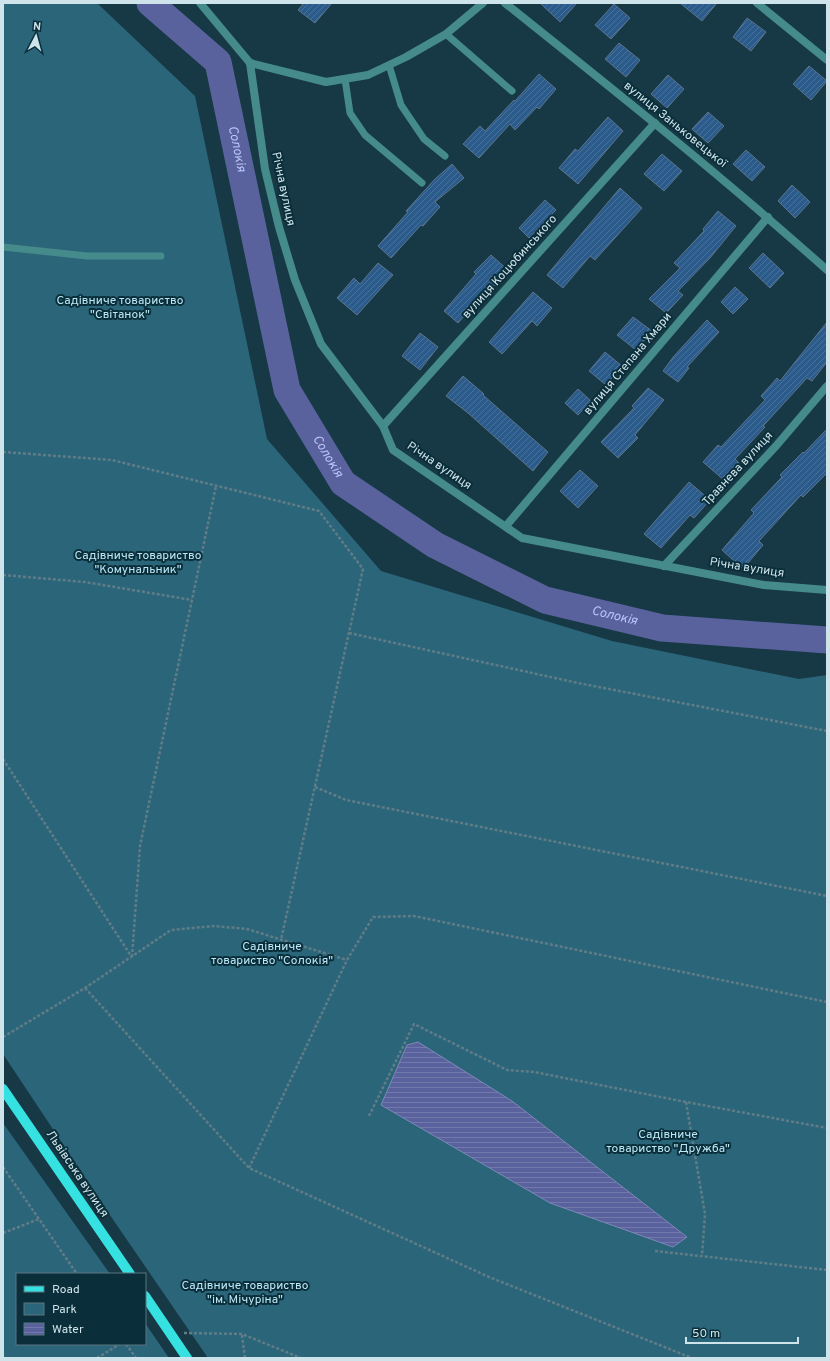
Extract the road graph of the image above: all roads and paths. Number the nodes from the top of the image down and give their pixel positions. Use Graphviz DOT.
graph roads {
  1 [pos="200,3"];
  2 [pos="483,3"];
  3 [pos="505,3"];
  4 [pos="757,3"];
  5 [pos="446,34"];
  6 [pos="827,60"];
  7 [pos="250,63"];
  8 [pos="389,65"];
  9 [pos="345,79"];
  10 [pos="512,91"];
  11 [pos="655,123"];
  12 [pos="445,156"];
  13 [pos="422,183"];
  14 [pos="768,217"];
  15 [pos="3,247"];
  16 [pos="161,256"];
  17 [pos="827,270"];
  18 [pos="827,386"];
  19 [pos="383,426"];
  20 [pos="3,452"];
  21 [pos="216,486"];
  22 [pos="506,526"];
  23 [pos="664,566"];
  24 [pos="3,575"];
  25 [pos="827,590"];
  26 [pos="192,600"];
  27 [pos="349,632"];
  28 [pos="827,731"];
  29 [pos="3,758"];
  30 [pos="315,787"];
  31 [pos="827,896"];
  32 [pos="281,940"];
  33 [pos="132,957"];
  34 [pos="347,960"];
  35 [pos="85,988"];
  36 [pos="827,1002"];
  37 [pos="3,1037"];
  38 [pos="3,1089"];
  39 [pos="686,1102"];
  40 [pos="369,1116"];
  41 [pos="827,1128"];
  42 [pos="3,1166"];
  43 [pos="249,1168"];
  44 [pos="39,1219"];
  45 [pos="3,1233"];
  46 [pos="655,1251"];
  47 [pos="702,1256"];
  48 [pos="827,1270"];
  49 [pos="76,1273"];
  50 [pos="129,1273"];
  51 [pos="146,1297"];
  52 [pos="170,1332"];
  53 [pos="242,1334"];
  54 [pos="118,1345"];
  55 [pos="127,1345"];
  56 [pos="97,1358"];
  57 [pos="136,1358"];
  58 [pos="187,1358"];
  59 [pos="245,1358"];
  60 [pos="301,1358"];
  61 [pos="692,1358"];
  1 -- 7 [label="street"];
  2 -- 5 [label="street"];
  3 -- 11 [label="street, вулиця Заньковецької"];
  4 -- 6 [label="street"];
  5 -- 8 [label="street"];
  5 -- 10 [label="lane"];
  7 -- 9 [label="street"];
  7 -- 19 [label="street, Річна вулиця"];
  8 -- 9 [label="street"];
  8 -- 12 [label="lane"];
  9 -- 13 [label="lane"];
  11 -- 14 [label="street, вулиця Заньковецької"];
  11 -- 19 [label="street, вулиця Коцюбинського"];
  14 -- 17 [label="street, вулиця Заньковецької"];
  14 -- 22 [label="street, вулиця Степана Хмари"];
  15 -- 16 [label="lane"];
  18 -- 23 [label="street, Травнева вулиця"];
  19 -- 22 [label="street, Річна вулиця"];
  20 -- 21 [label="path"];
  21 -- 26 [label="path"];
  21 -- 27 [label="path"];
  22 -- 23 [label="street, Річна вулиця"];
  23 -- 25 [label="street, Річна вулиця"];
  24 -- 26 [label="path"];
  26 -- 33 [label="path"];
  27 -- 28 [label="path"];
  27 -- 30 [label="path"];
  29 -- 33 [label="path"];
  30 -- 31 [label="path"];
  30 -- 32 [label="path"];
  32 -- 33 [label="path"];
  32 -- 34 [label="path"];
  33 -- 35 [label="path"];
  34 -- 36 [label="path"];
  34 -- 43 [label="path"];
  35 -- 37 [label="path"];
  35 -- 43 [label="path"];
  38 -- 50 [label="main road, Львівська вулиця"];
  39 -- 40 [label="path"];
  39 -- 41 [label="path"];
  39 -- 47 [label="path"];
  42 -- 44 [label="path"];
  43 -- 61 [label="path"];
  44 -- 45 [label="path"];
  44 -- 49 [label="path"];
  46 -- 47 [label="path"];
  47 -- 48 [label="path"];
  51 -- 52 [label="main road"];
  52 -- 53 [label="path"];
  52 -- 58 [label="main road"];
  53 -- 59 [label="path"];
  53 -- 60 [label="path"];
  54 -- 56 [label="path"];
  55 -- 57 [label="path"];
}
